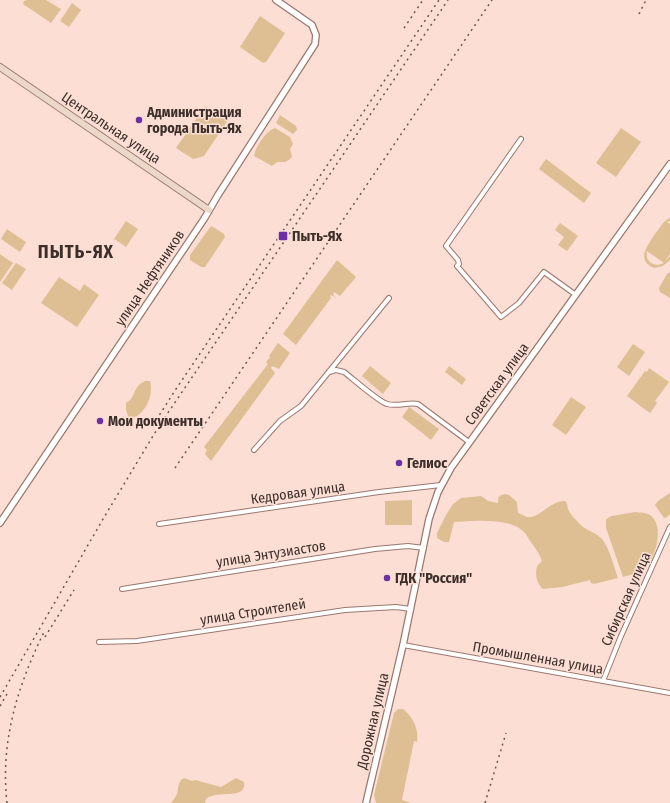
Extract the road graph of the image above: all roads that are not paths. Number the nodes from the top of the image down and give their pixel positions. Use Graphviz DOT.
graph roads {
  1 [pos="276,0"];
  2 [pos="0,66"];
  3 [pos="521,139"];
  4 [pos="670,164"];
  5 [pos="209,210"];
  6 [pos="576,295"];
  7 [pos="390,298"];
  8 [pos="327,373"];
  9 [pos="469,442"];
  10 [pos="254,450"];
  11 [pos="441,485"];
  12 [pos="0,521"];
  13 [pos="158,524"];
  14 [pos="670,527"];
  15 [pos="424,548"];
  16 [pos="122,588"];
  17 [pos="411,609"];
  18 [pos="99,642"];
  19 [pos="403,645"];
  20 [pos="603,681"];
  21 [pos="670,692"];
  22 [pos="366,803"];
  1 -- 5 [label="street, улица Нефтяников"];
  2 -- 5 [label="main road, Центральная улица"];
  3 -- 6 [label="street"];
  4 -- 6 [label="street, Советская улица"];
  5 -- 12 [label="street, улица Нефтяников"];
  6 -- 9 [label="street, Советская улица"];
  7 -- 8 [label="street"];
  8 -- 9 [label="street"];
  8 -- 10 [label="street"];
  9 -- 11 [label="street, Советская улица"];
  11 -- 13 [label="street, Кедровая улица"];
  11 -- 15 [label="street, Советская улица"];
  14 -- 20 [label="street, Сибирская улица"];
  15 -- 16 [label="street, улица Энтузиастов"];
  15 -- 17 [label="street, Советская улица"];
  17 -- 18 [label="street, улица Строителей"];
  17 -- 19 [label="street, Советская улица"];
  19 -- 20 [label="street, Промышленная улица"];
  19 -- 22 [label="street, Дорожная улица"];
  20 -- 21 [label="street, Промышленная улица"];
}
